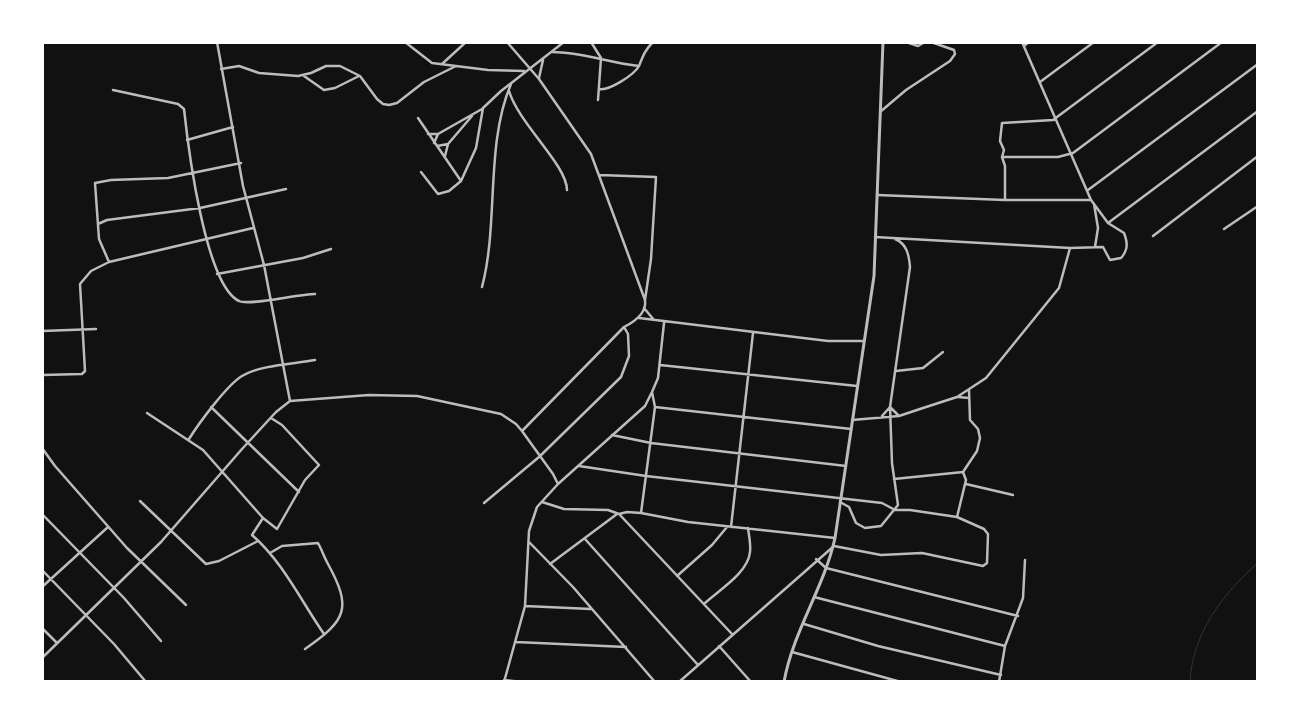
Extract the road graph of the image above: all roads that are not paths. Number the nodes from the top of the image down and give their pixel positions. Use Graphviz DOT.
graph roads {
  1 [pos="217,42"];
  2 [pos="404,42"];
  3 [pos="466,42"];
  4 [pos="507,42"];
  5 [pos="564,42"];
  6 [pos="591,42"];
  7 [pos="653,42"];
  8 [pos="883,42"];
  9 [pos="906,42"];
  10 [pos="925,42"];
  11 [pos="931,42"];
  12 [pos="1029,42"];
  13 [pos="1094,42"];
  14 [pos="1158,42"];
  15 [pos="1222,42"];
  16 [pos="1023,44"];
  17 [pos="552,52"];
  18 [pos="447,58"];
  19 [pos="544,58"];
  20 [pos="601,58"];
  21 [pos="442,64"];
  22 [pos="1258,64"];
  23 [pos="450,65"];
  24 [pos="456,66"];
  25 [pos="639,66"];
  26 [pos="221,69"];
  27 [pos="527,70"];
  28 [pos="304,76"];
  29 [pos="360,76"];
  30 [pos="539,79"];
  31 [pos="1040,82"];
  32 [pos="511,83"];
  33 [pos="599,89"];
  34 [pos="113,90"];
  35 [pos="509,90"];
  36 [pos="598,100"];
  37 [pos="483,108"];
  38 [pos="880,112"];
  39 [pos="1258,112"];
  40 [pos="474,115"];
  41 [pos="418,118"];
  42 [pos="1057,118"];
  43 [pos="233,127"];
  44 [pos="428,134"];
  45 [pos="438,134"];
  46 [pos="187,140"];
  47 [pos="434,143"];
  48 [pos="448,144"];
  49 [pos="436,146"];
  50 [pos="1073,154"];
  51 [pos="1258,156"];
  52 [pos="1002,157"];
  53 [pos="445,158"];
  54 [pos="241,164"];
  55 [pos="420,172"];
  56 [pos="193,173"];
  57 [pos="599,175"];
  58 [pos="460,181"];
  59 [pos="286,189"];
  60 [pos="568,190"];
  61 [pos="1088,190"];
  62 [pos="877,196"];
  63 [pos="246,197"];
  64 [pos="1005,200"];
  65 [pos="1091,200"];
  66 [pos="1094,204"];
  67 [pos="1258,206"];
  68 [pos="200,208"];
  69 [pos="1108,223"];
  70 [pos="98,224"];
  71 [pos="253,228"];
  72 [pos="1224,229"];
  73 [pos="1152,236"];
  74 [pos="875,237"];
  75 [pos="207,238"];
  76 [pos="891,238"];
  77 [pos="1095,247"];
  78 [pos="1070,248"];
  79 [pos="331,249"];
  80 [pos="109,262"];
  81 [pos="264,265"];
  82 [pos="217,274"];
  83 [pos="482,286"];
  84 [pos="315,294"];
  85 [pos="269,299"];
  86 [pos="645,300"];
  87 [pos="644,308"];
  88 [pos="639,318"];
  89 [pos="654,320"];
  90 [pos="664,323"];
  91 [pos="624,328"];
  92 [pos="84,329"];
  93 [pos="96,329"];
  94 [pos="42,331"];
  95 [pos="753,333"];
  96 [pos="864,341"];
  97 [pos="943,352"];
  98 [pos="315,360"];
  99 [pos="282,365"];
  100 [pos="660,365"];
  101 [pos="896,371"];
  102 [pos="748,374"];
  103 [pos="42,375"];
  104 [pos="857,386"];
  105 [pos="969,390"];
  106 [pos="652,392"];
  107 [pos="957,397"];
  108 [pos="969,398"];
  109 [pos="290,401"];
  110 [pos="211,407"];
  111 [pos="655,407"];
  112 [pos="890,407"];
  113 [pos="147,413"];
  114 [pos="743,416"];
  115 [pos="899,416"];
  116 [pos="881,417"];
  117 [pos="891,417"];
  118 [pos="271,418"];
  119 [pos="852,420"];
  120 [pos="851,429"];
  121 [pos="522,431"];
  122 [pos="612,435"];
  123 [pos="189,439"];
  124 [pos="247,444"];
  125 [pos="651,444"];
  126 [pos="42,448"];
  127 [pos="740,454"];
  128 [pos="539,457"];
  129 [pos="578,466"];
  130 [pos="846,466"];
  131 [pos="223,471"];
  132 [pos="963,472"];
  133 [pos="646,476"];
  134 [pos="894,479"];
  135 [pos="558,484"];
  136 [pos="966,484"];
  137 [pos="736,486"];
  138 [pos="299,492"];
  139 [pos="1013,495"];
  140 [pos="841,500"];
  141 [pos="542,501"];
  142 [pos="140,502"];
  143 [pos="484,502"];
  144 [pos="895,510"];
  145 [pos="641,513"];
  146 [pos="42,514"];
  147 [pos="618,514"];
  148 [pos="263,518"];
  149 [pos="957,518"];
  150 [pos="108,527"];
  151 [pos="727,527"];
  152 [pos="731,527"];
  153 [pos="748,528"];
  154 [pos="170,532"];
  155 [pos="585,538"];
  156 [pos="836,538"];
  157 [pos="258,541"];
  158 [pos="529,542"];
  159 [pos="834,546"];
  160 [pos="81,553"];
  161 [pos="270,553"];
  162 [pos="816,559"];
  163 [pos="1025,560"];
  164 [pos="140,561"];
  165 [pos="550,564"];
  166 [pos="826,568"];
  167 [pos="42,570"];
  168 [pos="677,576"];
  169 [pos="51,579"];
  170 [pos="42,587"];
  171 [pos="114,587"];
  172 [pos="814,597"];
  173 [pos="704,604"];
  174 [pos="186,605"];
  175 [pos="525,606"];
  176 [pos="591,609"];
  177 [pos="85,615"];
  178 [pos="1018,616"];
  179 [pos="804,624"];
  180 [pos="42,628"];
  181 [pos="324,634"];
  182 [pos="732,634"];
  183 [pos="161,641"];
  184 [pos="516,642"];
  185 [pos="57,643"];
  186 [pos="719,646"];
  187 [pos="1006,646"];
  188 [pos="626,647"];
  189 [pos="305,649"];
  190 [pos="792,652"];
  191 [pos="42,658"];
  192 [pos="698,665"];
  193 [pos="1002,675"];
  194 [pos="504,681"];
  195 [pos="1001,681"];
  196 [pos="146,682"];
  197 [pos="522,682"];
  198 [pos="655,682"];
  199 [pos="679,682"];
  200 [pos="751,682"];
  201 [pos="784,682"];
  202 [pos="901,682"];
  1 -- 26 [label="street"];
  2 -- 21 [label="street"];
  3 -- 18 [label="street"];
  4 -- 27 [label="street"];
  5 -- 17 [label="street"];
  6 -- 20 [label="street"];
  7 -- 25 [label="street"];
  8 -- 38 [label="street"];
  9 -- 10 [label="street"];
  11 -- 38 [label="street"];
  12 -- 16 [label="street"];
  13 -- 31 [label="street"];
  14 -- 42 [label="street"];
  15 -- 50 [label="street"];
  16 -- 31 [label="street"];
  17 -- 19 [label="street"];
  17 -- 20 [label="street"];
  18 -- 21 [label="street"];
  18 -- 23 [label="street"];
  19 -- 27 [label="street"];
  19 -- 30 [label="street"];
  20 -- 25 [label="street"];
  20 -- 33 [label="street"];
  21 -- 23 [label="street"];
  22 -- 61 [label="street"];
  23 -- 24 [label="street"];
  24 -- 27 [label="street"];
  24 -- 29 [label="street"];
  25 -- 33 [label="street"];
  26 -- 28 [label="street"];
  26 -- 43 [label="street"];
  27 -- 30 [label="street"];
  27 -- 32 [label="street"];
  28 -- 29 [label="street"];
  28 -- 29 [label="street"];
  30 -- 57 [label="street"];
  31 -- 42 [label="street"];
  32 -- 35 [label="street"];
  32 -- 37 [label="street"];
  33 -- 36 [label="street"];
  34 -- 46 [label="street"];
  35 -- 60 [label="street"];
  35 -- 83 [label="street"];
  37 -- 40 [label="street"];
  37 -- 58 [label="street"];
  38 -- 62 [label="street"];
  39 -- 69 [label="street"];
  40 -- 45 [label="street"];
  40 -- 48 [label="street"];
  41 -- 44 [label="street"];
  42 -- 50 [label="street"];
  42 -- 52 [label="street"];
  43 -- 46 [label="street"];
  43 -- 54 [label="street"];
  44 -- 45 [label="street"];
  44 -- 47 [label="street"];
  45 -- 47 [label="street"];
  46 -- 56 [label="street"];
  47 -- 49 [label="street"];
  48 -- 49 [label="street"];
  48 -- 53 [label="street"];
  49 -- 53 [label="street"];
  50 -- 52 [label="street"];
  50 -- 61 [label="street"];
  51 -- 73 [label="street"];
  52 -- 64 [label="street"];
  53 -- 58 [label="street"];
  54 -- 56 [label="street"];
  54 -- 63 [label="street"];
  55 -- 58 [label="street"];
  56 -- 68 [label="street"];
  56 -- 70 [label="street"];
  57 -- 86 [label="street"];
  57 -- 86 [label="street"];
  59 -- 63 [label="street"];
  61 -- 65 [label="street"];
  62 -- 64 [label="street"];
  62 -- 74 [label="street"];
  63 -- 68 [label="street"];
  63 -- 71 [label="street"];
  64 -- 65 [label="street"];
  65 -- 66 [label="street"];
  66 -- 69 [label="street"];
  66 -- 77 [label="street"];
  67 -- 72 [label="street"];
  68 -- 70 [label="street"];
  68 -- 75 [label="street"];
  69 -- 77 [label="street"];
  70 -- 80 [label="street"];
  71 -- 75 [label="street"];
  71 -- 81 [label="street"];
  74 -- 76 [label="street"];
  74 -- 96 [label="street"];
  75 -- 80 [label="street"];
  75 -- 82 [label="street"];
  76 -- 78 [label="street"];
  76 -- 101 [label="street"];
  77 -- 78 [label="street"];
  78 -- 105 [label="street"];
  79 -- 81 [label="street"];
  80 -- 92 [label="street"];
  81 -- 82 [label="street"];
  81 -- 85 [label="street"];
  82 -- 85 [label="street"];
  84 -- 85 [label="street"];
  85 -- 99 [label="street"];
  86 -- 87 [label="street"];
  87 -- 88 [label="street"];
  87 -- 89 [label="street"];
  88 -- 89 [label="street"];
  88 -- 91 [label="street"];
  89 -- 90 [label="street"];
  90 -- 95 [label="street"];
  90 -- 100 [label="street"];
  91 -- 121 [label="street"];
  91 -- 128 [label="street"];
  92 -- 93 [label="street"];
  92 -- 94 [label="street"];
  92 -- 103 [label="street"];
  95 -- 96 [label="street"];
  95 -- 102 [label="street"];
  96 -- 104 [label="street"];
  97 -- 101 [label="street"];
  98 -- 99 [label="street"];
  99 -- 109 [label="street"];
  99 -- 110 [label="street"];
  100 -- 102 [label="street"];
  100 -- 106 [label="street"];
  101 -- 112 [label="street"];
  102 -- 104 [label="street"];
  102 -- 114 [label="street"];
  104 -- 119 [label="street"];
  105 -- 107 [label="street"];
  105 -- 108 [label="street"];
  106 -- 111 [label="street"];
  106 -- 122 [label="street"];
  107 -- 108 [label="street"];
  107 -- 115 [label="street"];
  108 -- 132 [label="street"];
  109 -- 118 [label="street"];
  109 -- 121 [label="street"];
  110 -- 123 [label="street"];
  110 -- 124 [label="street"];
  111 -- 114 [label="street"];
  111 -- 125 [label="street"];
  112 -- 115 [label="street"];
  112 -- 116 [label="street"];
  112 -- 117 [label="street"];
  113 -- 123 [label="street"];
  114 -- 120 [label="street"];
  114 -- 127 [label="street"];
  115 -- 117 [label="street"];
  116 -- 117 [label="street"];
  116 -- 119 [label="street"];
  117 -- 134 [label="street"];
  118 -- 124 [label="street"];
  118 -- 138 [label="street"];
  119 -- 120 [label="street"];
  120 -- 130 [label="street"];
  121 -- 128 [label="street"];
  122 -- 125 [label="street"];
  122 -- 129 [label="street"];
  123 -- 131 [label="street"];
  124 -- 131 [label="street"];
  124 -- 138 [label="street"];
  125 -- 127 [label="street"];
  125 -- 133 [label="street"];
  126 -- 150 [label="street"];
  127 -- 130 [label="street"];
  127 -- 137 [label="street"];
  128 -- 135 [label="street"];
  128 -- 143 [label="street"];
  129 -- 133 [label="street"];
  129 -- 135 [label="street"];
  130 -- 140 [label="street"];
  131 -- 148 [label="street"];
  131 -- 154 [label="street"];
  132 -- 134 [label="street"];
  132 -- 136 [label="street"];
  133 -- 137 [label="street"];
  133 -- 145 [label="street"];
  134 -- 144 [label="street"];
  135 -- 141 [label="street"];
  136 -- 139 [label="street"];
  136 -- 149 [label="street"];
  137 -- 140 [label="street"];
  137 -- 152 [label="street"];
  138 -- 148 [label="street"];
  140 -- 144 [label="street"];
  140 -- 144 [label="street"];
  140 -- 156 [label="street"];
  141 -- 147 [label="street"];
  141 -- 158 [label="street"];
  142 -- 154 [label="street"];
  144 -- 149 [label="street"];
  145 -- 147 [label="street"];
  145 -- 151 [label="street"];
  146 -- 160 [label="street"];
  147 -- 155 [label="street"];
  147 -- 168 [label="street"];
  148 -- 157 [label="street"];
  149 -- 159 [label="street"];
  150 -- 160 [label="street"];
  150 -- 164 [label="street"];
  151 -- 152 [label="street"];
  151 -- 168 [label="street"];
  152 -- 153 [label="street"];
  153 -- 156 [label="street"];
  153 -- 173 [label="street"];
  154 -- 157 [label="street"];
  154 -- 164 [label="street"];
  155 -- 165 [label="street"];
  155 -- 192 [label="street"];
  156 -- 159 [label="street"];
  157 -- 161 [label="street"];
  158 -- 165 [label="street"];
  158 -- 175 [label="street"];
  159 -- 162 [label="street"];
  159 -- 166 [label="street"];
  160 -- 169 [label="street"];
  160 -- 171 [label="street"];
  161 -- 181 [label="street"];
  161 -- 181 [label="street"];
  162 -- 166 [label="street"];
  162 -- 182 [label="street"];
  163 -- 178 [label="street"];
  164 -- 171 [label="street"];
  164 -- 174 [label="street"];
  165 -- 176 [label="street"];
  166 -- 172 [label="street"];
  166 -- 178 [label="street"];
  167 -- 169 [label="street"];
  168 -- 173 [label="street"];
  169 -- 170 [label="street"];
  169 -- 177 [label="street"];
  171 -- 177 [label="street"];
  171 -- 183 [label="street"];
  172 -- 179 [label="street"];
  172 -- 187 [label="street"];
  173 -- 182 [label="street"];
  175 -- 176 [label="street"];
  175 -- 184 [label="street"];
  176 -- 188 [label="street"];
  177 -- 185 [label="street"];
  177 -- 196 [label="street"];
  178 -- 187 [label="street"];
  179 -- 190 [label="street"];
  179 -- 193 [label="street"];
  180 -- 185 [label="street"];
  181 -- 189 [label="street"];
  182 -- 186 [label="street"];
  184 -- 188 [label="street"];
  184 -- 194 [label="street"];
  185 -- 191 [label="street"];
  186 -- 192 [label="street"];
  186 -- 200 [label="street"];
  187 -- 193 [label="street"];
  188 -- 198 [label="street"];
  190 -- 201 [label="street"];
  190 -- 202 [label="street"];
  192 -- 199 [label="street"];
  193 -- 195 [label="street"];
  194 -- 197 [label="street"];
}
